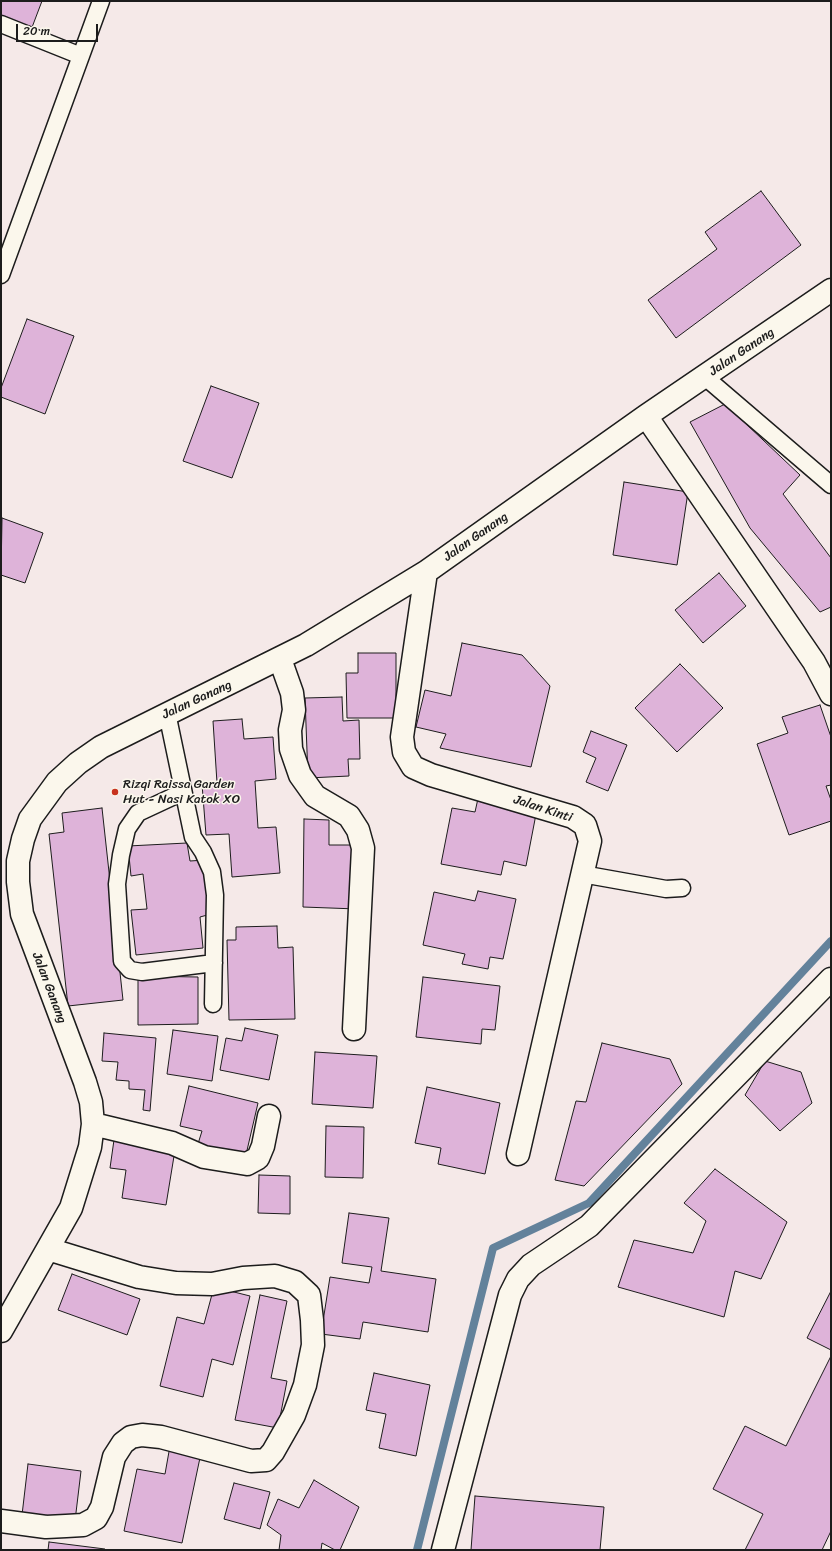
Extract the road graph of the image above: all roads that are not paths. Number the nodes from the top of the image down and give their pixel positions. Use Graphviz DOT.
graph roads {
  1 [pos="101,1"];
  2 [pos="1,24"];
  3 [pos="81,56"];
  4 [pos="1,275"];
  5 [pos="831,290"];
  6 [pos="705,377"];
  7 [pos="646,416"];
  8 [pos="831,485"];
  9 [pos="426,572"];
  10 [pos="280,659"];
  11 [pos="831,694"];
  12 [pos="167,713"];
  13 [pos="183,792"];
  14 [pos="582,874"];
  15 [pos="682,888"];
  16 [pos="214,963"];
  17 [pos="831,978"];
  18 [pos="213,1004"];
  19 [pos="354,1029"];
  20 [pos="269,1116"];
  21 [pos="93,1124"];
  22 [pos="518,1154"];
  23 [pos="48,1249"];
  24 [pos="1,1331"];
  25 [pos="1,1521"];
  26 [pos="443,1550"];
  1 -- 3 [label="lane"];
  2 -- 3 [label="lane"];
  3 -- 4 [label="lane"];
  5 -- 6 [label="street, Jalan Ganang"];
  6 -- 7 [label="street, Jalan Ganang"];
  6 -- 8 [label="lane"];
  7 -- 9 [label="street, Jalan Ganang"];
  7 -- 11 [label="street"];
  9 -- 10 [label="street, Jalan Ganang"];
  9 -- 14 [label="street, Jalan Kinti"];
  10 -- 12 [label="street, Jalan Ganang"];
  10 -- 19 [label="street"];
  12 -- 13 [label="lane"];
  12 -- 21 [label="street, Jalan Ganang"];
  13 -- 16 [label="lane"];
  13 -- 16 [label="lane"];
  14 -- 15 [label="lane"];
  14 -- 22 [label="street, Jalan Kinti"];
  16 -- 18 [label="lane"];
  17 -- 26 [label="street"];
  20 -- 21 [label="street"];
  21 -- 23 [label="street, Jalan Ganang"];
  23 -- 24 [label="street, Jalan Ganang"];
  23 -- 25 [label="street"];
}
